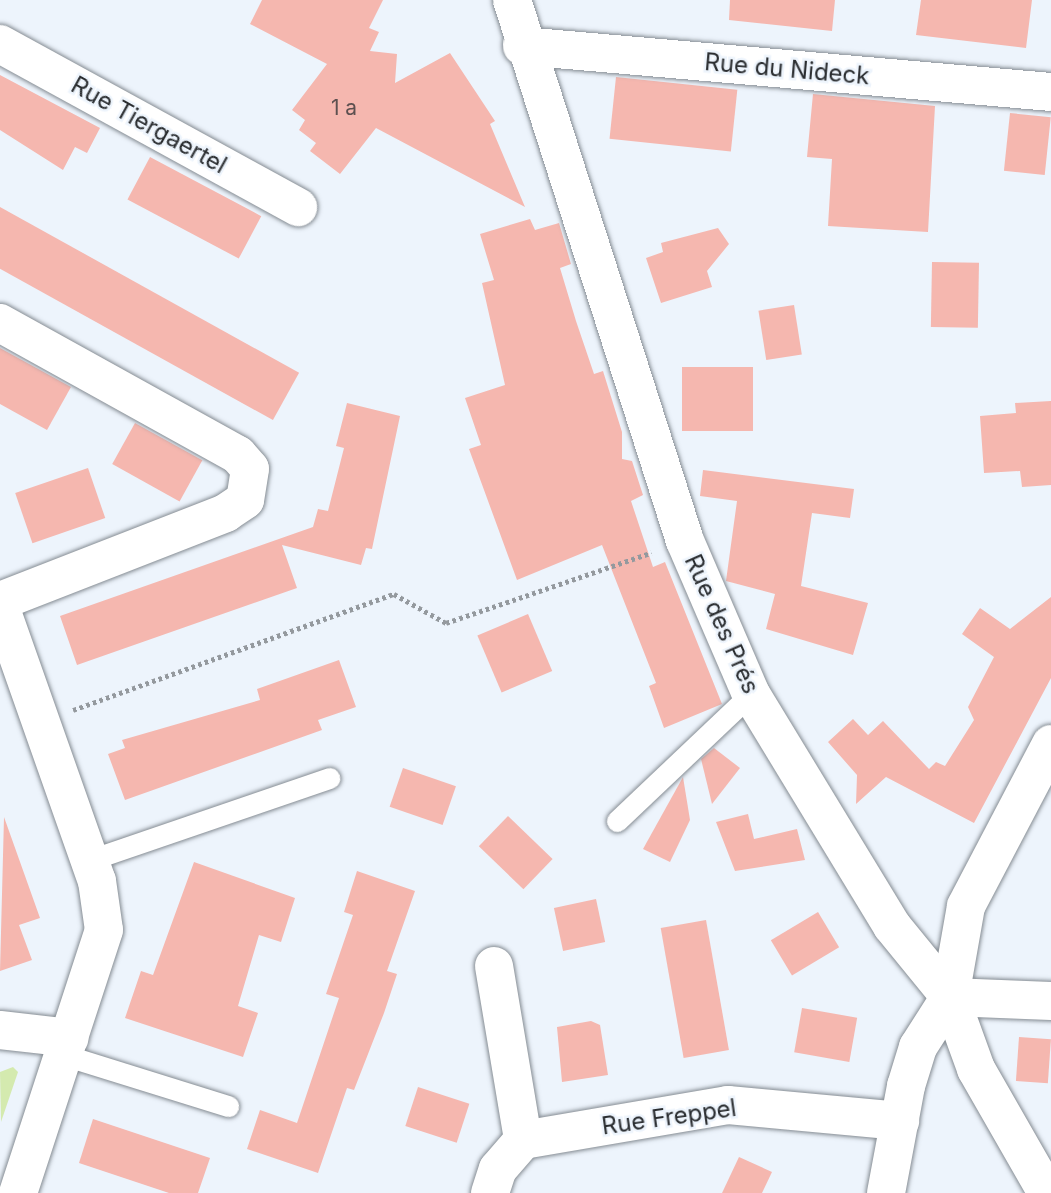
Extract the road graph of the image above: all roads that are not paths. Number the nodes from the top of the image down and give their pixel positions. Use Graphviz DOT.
graph roads {
  1 [pos="508,2"];
  2 [pos="0,44"];
  3 [pos="522,46"];
  4 [pos="1051,92"];
  5 [pos="298,207"];
  6 [pos="0,323"];
  7 [pos="0,601"];
  8 [pos="0,606"];
  9 [pos="751,694"];
  10 [pos="1051,744"];
  11 [pos="329,778"];
  12 [pos="617,821"];
  13 [pos="90,860"];
  14 [pos="494,966"];
  15 [pos="950,998"];
  16 [pos="1051,1001"];
  17 [pos="0,1030"];
  18 [pos="67,1047"];
  19 [pos="228,1106"];
  20 [pos="900,1121"];
  21 [pos="523,1140"];
  22 [pos="19,1193"];
  23 [pos="490,1193"];
  24 [pos="886,1193"];
  25 [pos="1047,1193"];
  1 -- 3 [label="street, Rue des Prés"];
  2 -- 5 [label="street, Rue Tiergaertel"];
  3 -- 4 [label="street, Rue du Nideck"];
  3 -- 9 [label="street, Rue des Prés"];
  6 -- 7 [label="street"];
  8 -- 13 [label="street"];
  9 -- 12 [label="lane"];
  9 -- 15 [label="street, Rue des Prés"];
  10 -- 15 [label="street"];
  11 -- 13 [label="lane"];
  13 -- 18 [label="street"];
  14 -- 21 [label="street"];
  15 -- 16 [label="street"];
  15 -- 20 [label="street"];
  15 -- 25 [label="street, Rue des Prés"];
  17 -- 18 [label="street"];
  18 -- 19 [label="lane"];
  18 -- 22 [label="street"];
  20 -- 21 [label="street, Rue Freppel"];
  20 -- 24 [label="street"];
  21 -- 23 [label="street"];
}
